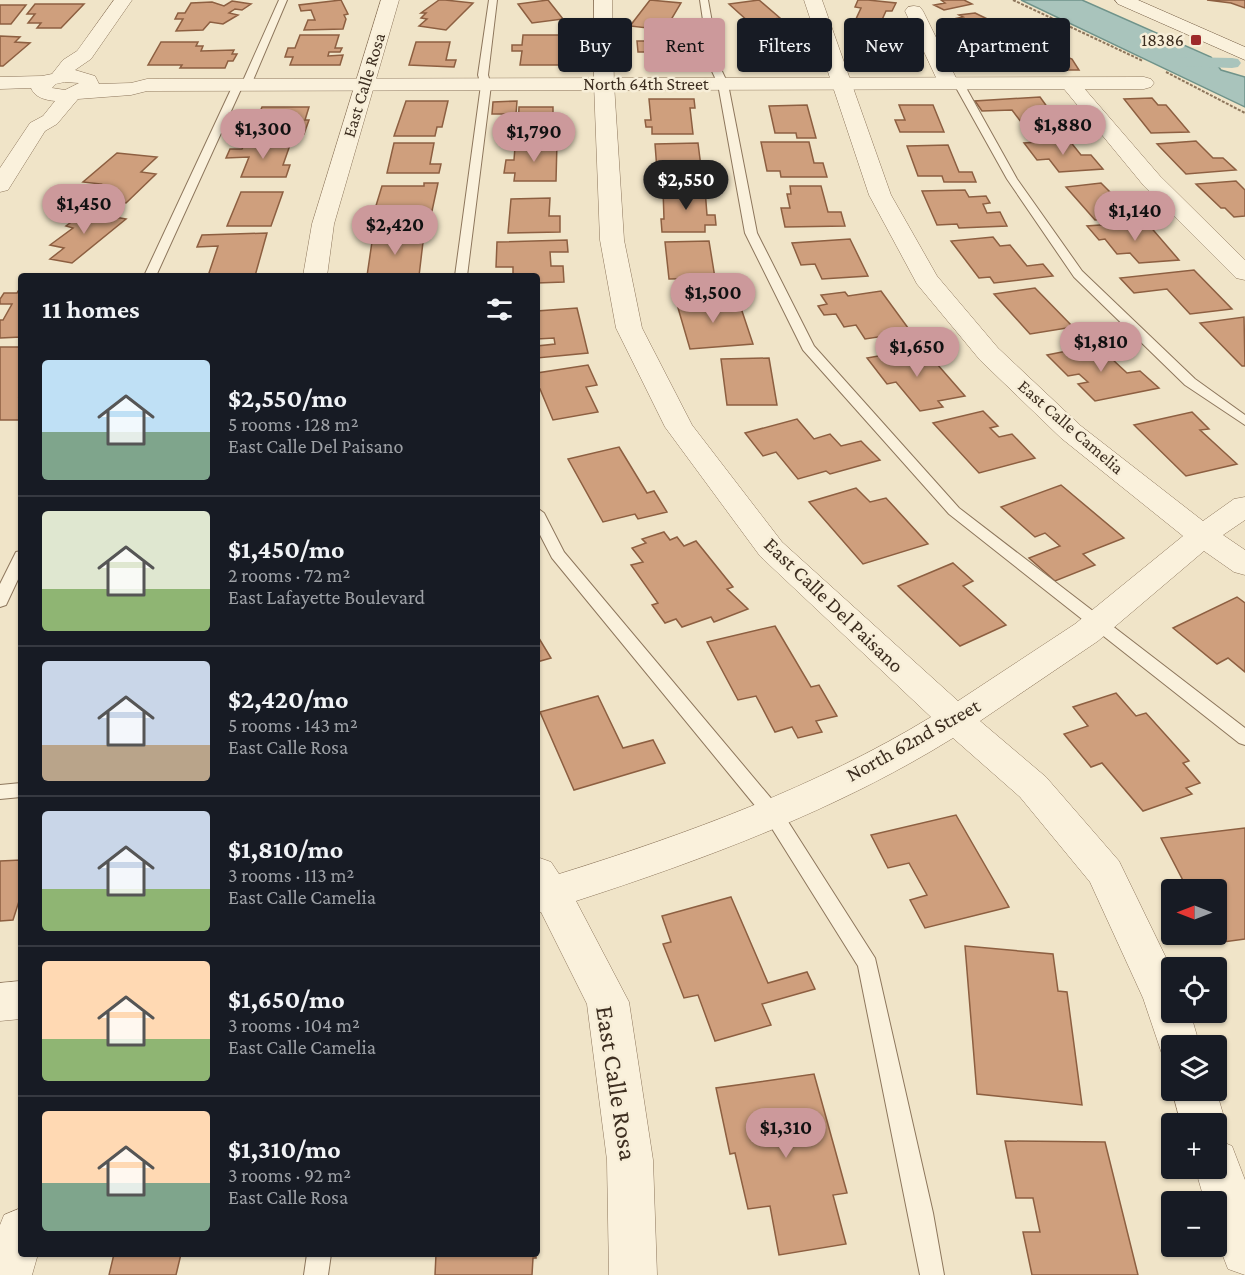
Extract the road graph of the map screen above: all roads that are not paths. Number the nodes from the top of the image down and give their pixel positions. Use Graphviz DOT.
graph roads {
  1 [pos="123,0"];
  2 [pos="283,0"];
  3 [pos="390,0"];
  4 [pos="493,0"];
  5 [pos="603,0"];
  6 [pos="704,0"];
  7 [pos="813,0"];
  8 [pos="1124,0"];
  9 [pos="1162,0"];
  10 [pos="914,11"];
  11 [pos="1245,37"];
  12 [pos="1239,49"];
  13 [pos="84,55"];
  14 [pos="0,83"];
  15 [pos="1144,83"];
  16 [pos="604,84"];
  17 [pos="723,84"];
  18 [pos="842,84"];
  19 [pos="954,84"];
  20 [pos="1070,84"];
  21 [pos="242,85"];
  22 [pos="363,85"];
  23 [pos="486,85"];
  24 [pos="49,86"];
  25 [pos="81,86"];
  26 [pos="0,90"];
  27 [pos="37,127"];
  28 [pos="0,185"];
  29 [pos="151,273"];
  30 [pos="315,273"];
  31 [pos="461,273"];
  32 [pos="1245,273"];
  33 [pos="1245,421"];
  34 [pos="1245,506"];
  35 [pos="540,519"];
  36 [pos="1203,536"];
  37 [pos="18,562"];
  38 [pos="1245,565"];
  39 [pos="0,601"];
  40 [pos="1099,623"];
  41 [pos="955,718"];
  42 [pos="1245,738"];
  43 [pos="18,790"];
  44 [pos="0,792"];
  45 [pos="773,814"];
  46 [pos="542,887"];
  47 [pos="18,1000"];
  48 [pos="0,1002"];
  49 [pos="1176,1035"];
  50 [pos="1221,1179"];
  51 [pos="18,1243"];
  52 [pos="1245,1252"];
  53 [pos="319,1257"];
  54 [pos="9,1275"];
  55 [pos="316,1275"];
  56 [pos="633,1275"];
  57 [pos="932,1275"];
  1 -- 13 [label="street"];
  2 -- 21 [label="lane"];
  3 -- 22 [label="street, East Calle Rosa"];
  4 -- 23 [label="lane"];
  5 -- 16 [label="street, East Calle Del Paisano"];
  6 -- 17 [label="lane"];
  7 -- 18 [label="street, East Calle Camelia"];
  8 -- 12 [label="street"];
  9 -- 11 [label="street"];
  10 -- 19 [label="street"];
  13 -- 24 [label="street"];
  13 -- 25 [label="street"];
  14 -- 24 [label="street"];
  15 -- 20 [label="street, North 64th Street"];
  16 -- 17 [label="street, North 64th Street"];
  16 -- 23 [label="street, North 64th Street"];
  16 -- 41 [label="street, East Calle Del Paisano"];
  17 -- 18 [label="street, North 64th Street"];
  17 -- 40 [label="lane"];
  18 -- 19 [label="street, North 64th Street"];
  18 -- 36 [label="street, East Calle Camelia"];
  19 -- 20 [label="street, North 64th Street"];
  19 -- 33 [label="lane"];
  20 -- 32 [label="street"];
  21 -- 22 [label="street, North 64th Street"];
  21 -- 25 [label="street, North 64th Street"];
  21 -- 29 [label="lane"];
  22 -- 23 [label="street, North 64th Street"];
  22 -- 30 [label="street, East Calle Rosa"];
  23 -- 31 [label="lane"];
  24 -- 25 [label="street, North 64th Street"];
  24 -- 26 [label="street"];
  24 -- 27 [label="street"];
  25 -- 27 [label="street"];
  27 -- 28 [label="street"];
  34 -- 36 [label="street, North 62nd Street"];
  35 -- 45 [label="lane"];
  36 -- 38 [label="street, East Calle Camelia"];
  36 -- 40 [label="street, North 62nd Street"];
  37 -- 39 [label="lane"];
  40 -- 41 [label="street, North 62nd Street"];
  40 -- 42 [label="lane"];
  41 -- 45 [label="street, North 62nd Street"];
  41 -- 49 [label="street, East Calle Del Paisano"];
  43 -- 44 [label="lane"];
  45 -- 46 [label="street, North 62nd Street"];
  45 -- 57 [label="lane"];
  46 -- 56 [label="street, East Calle Rosa"];
  47 -- 48 [label="street"];
  50 -- 52 [label="street"];
  51 -- 54 [label="street"];
  53 -- 55 [label="lane"];
}
